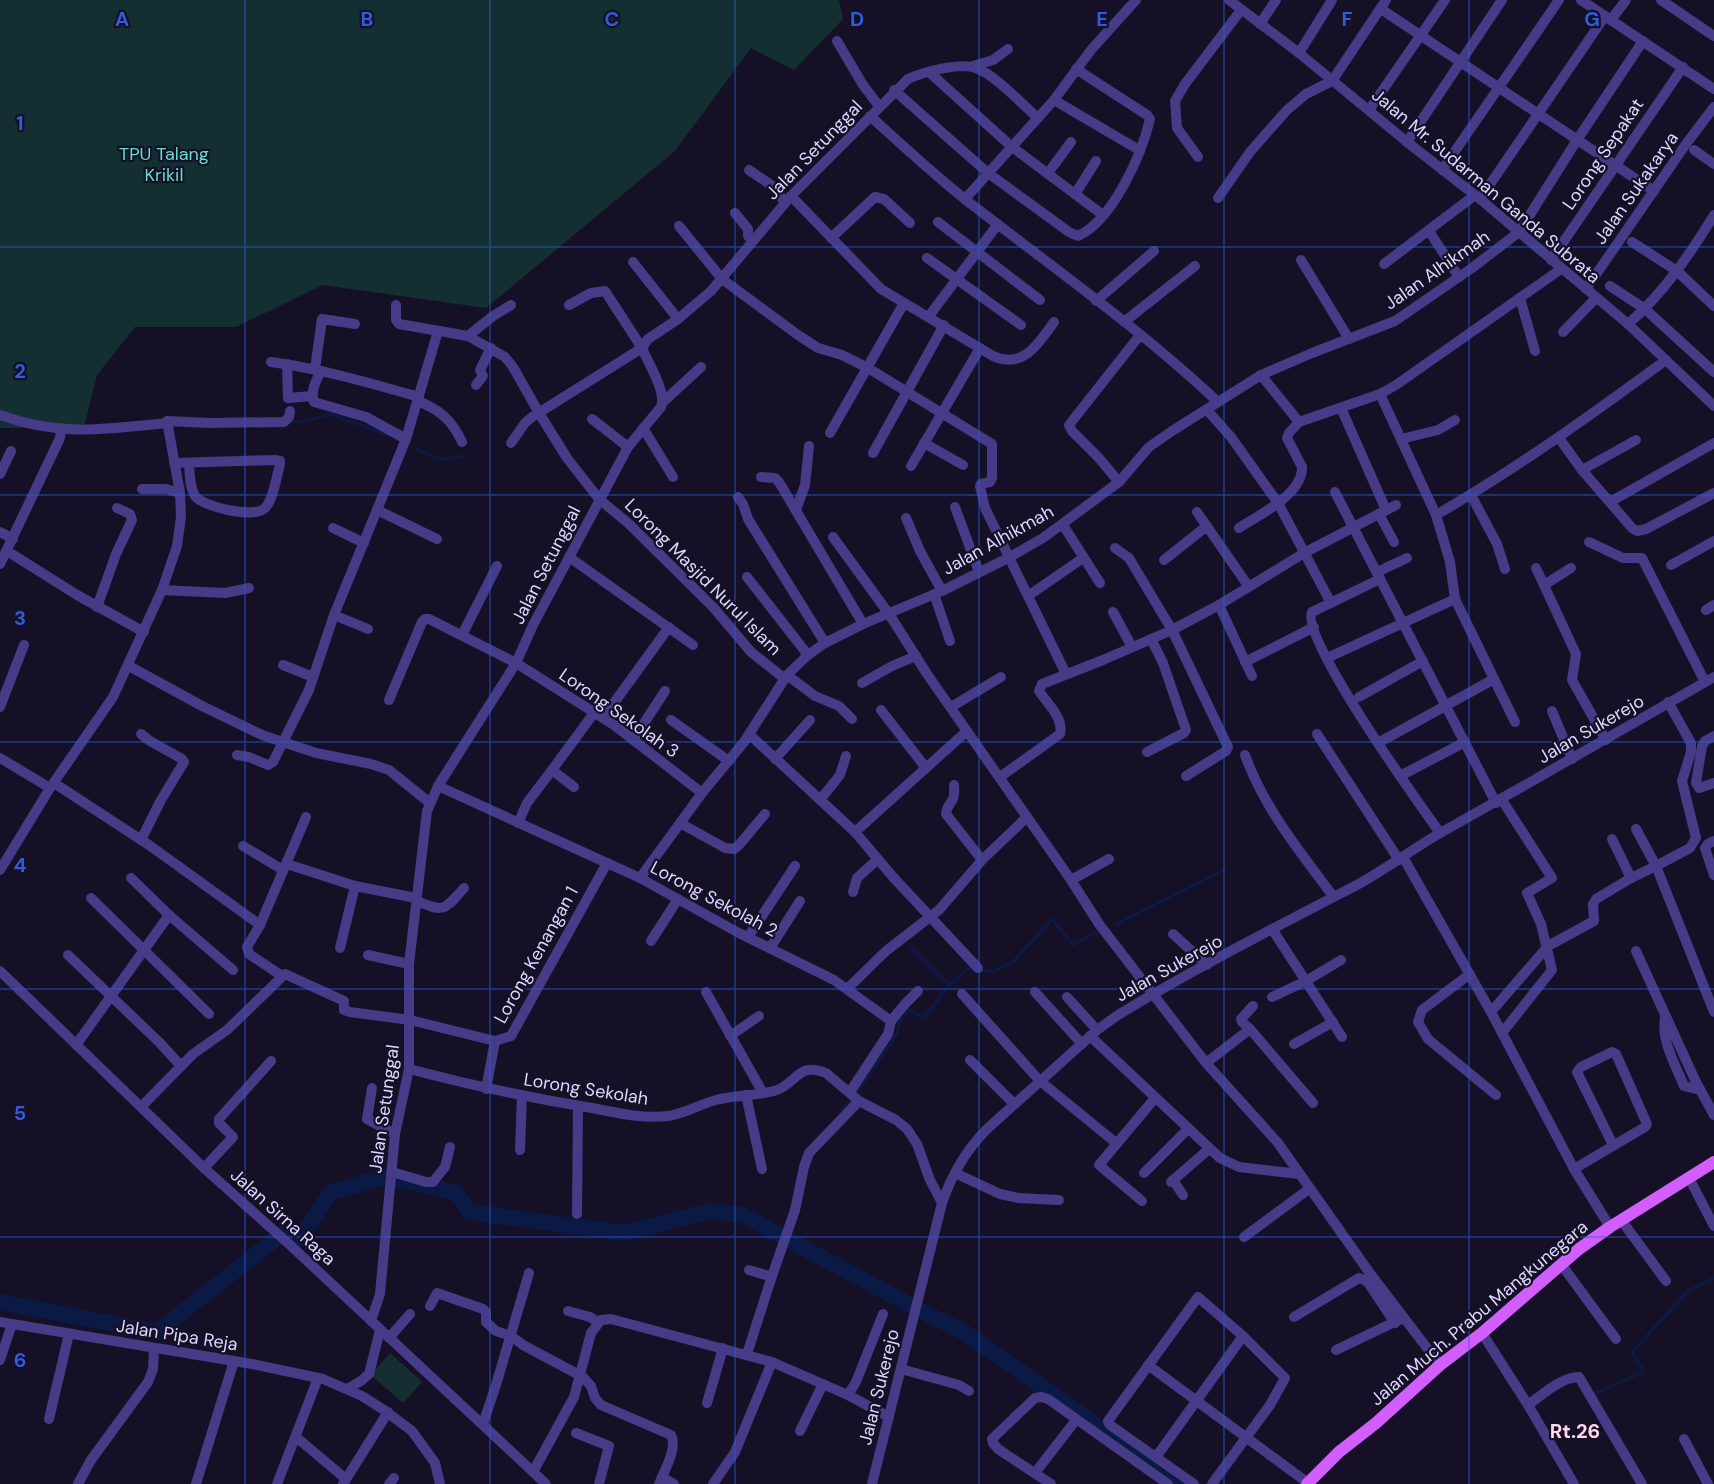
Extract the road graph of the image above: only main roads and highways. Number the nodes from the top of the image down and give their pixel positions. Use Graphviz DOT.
graph roads {
  1 [pos="1714,1162"];
  2 [pos="1308,1484"];
  1 -- 2 [label="main road, Jalan Much. Prabu Mangkunegara"];
}
